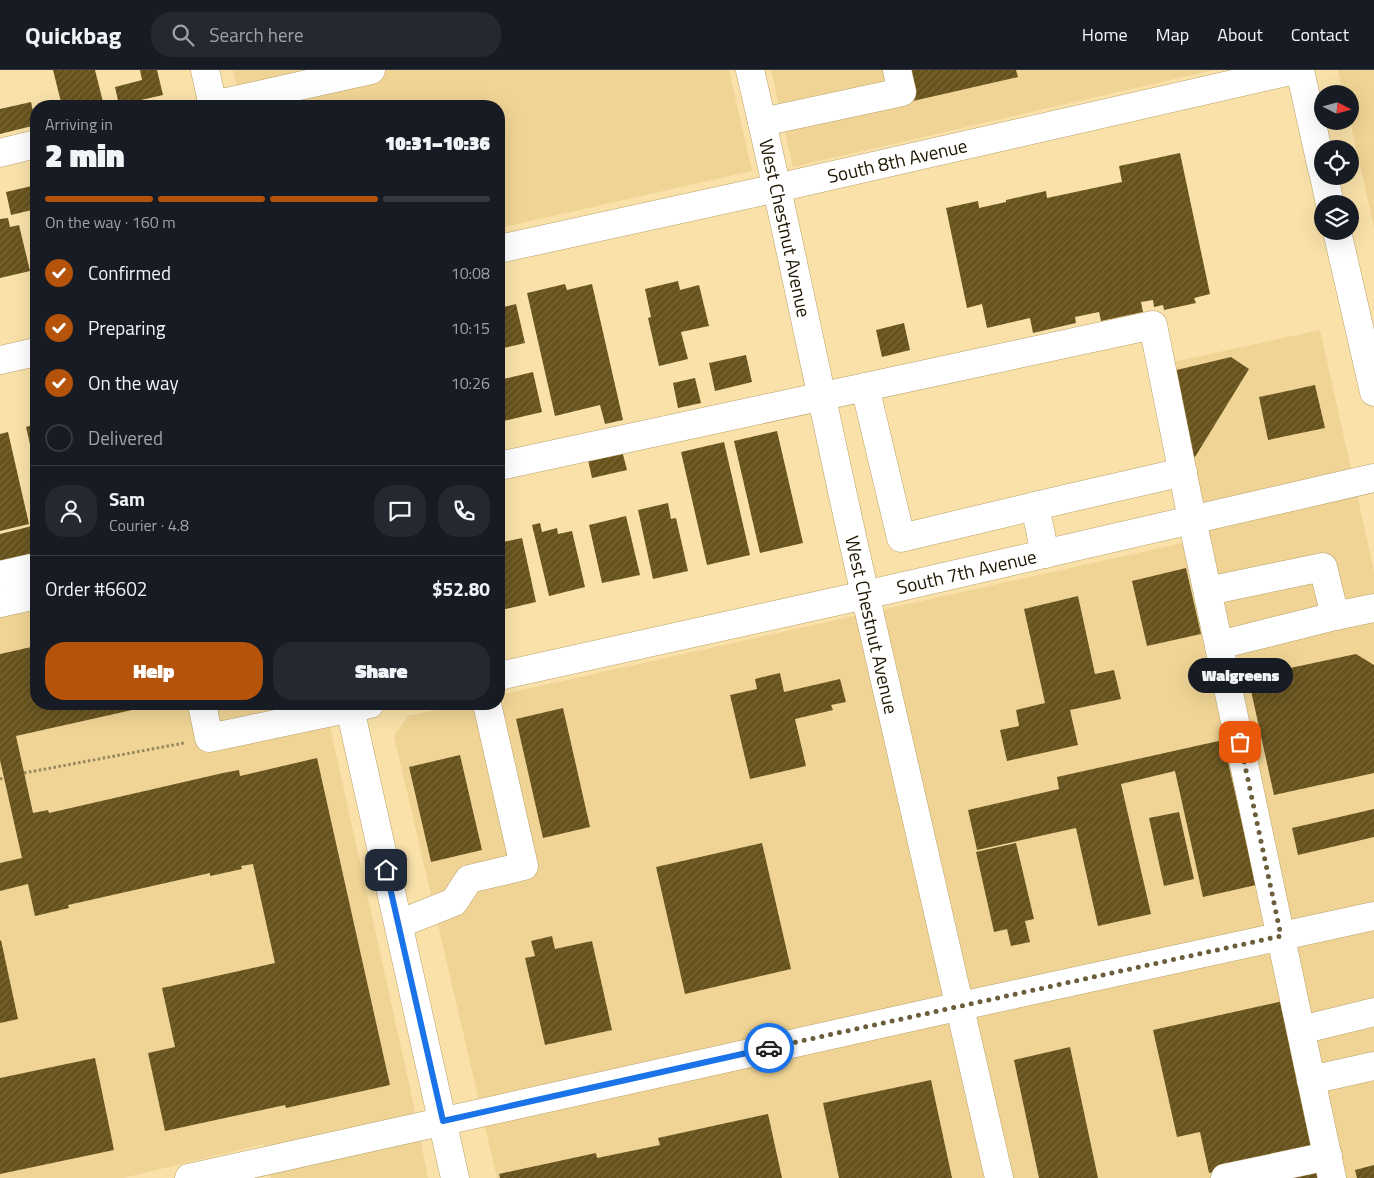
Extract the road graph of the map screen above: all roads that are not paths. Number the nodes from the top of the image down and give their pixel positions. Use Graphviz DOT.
graph roads {
  1 [pos="204,70"];
  2 [pos="371,70"];
  3 [pos="750,70"];
  4 [pos="897,70"];
  5 [pos="1295,70"];
  6 [pos="1300,70"];
  7 [pos="210,100"];
  8 [pos="238,100"];
  9 [pos="762,122"];
  10 [pos="1316,140"];
  11 [pos="30,145"];
  12 [pos="0,152"];
  13 [pos="777,188"];
  14 [pos="1339,240"];
  15 [pos="505,248"];
  16 [pos="30,353"];
  17 [pos="0,360"];
  18 [pos="1374,392"];
  19 [pos="866,393"];
  20 [pos="822,397"];
  21 [pos="505,465"];
  22 [pos="1182,472"];
  23 [pos="1374,478"];
  24 [pos="1035,506"];
  25 [pos="1192,519"];
  26 [pos="1045,554"];
  27 [pos="30,567"];
  28 [pos="0,574"];
  29 [pos="1208,591"];
  30 [pos="865,595"];
  31 [pos="30,596"];
  32 [pos="0,603"];
  33 [pos="1374,608"];
  34 [pos="1335,616"];
  35 [pos="1219,645"];
  36 [pos="505,675"];
  37 [pos="203,710"];
  38 [pos="309,710"];
  39 [pos="357,710"];
  40 [pos="488,710"];
  41 [pos="271,714"];
  42 [pos="1374,916"];
  43 [pos="399,924"];
  44 [pos="1281,936"];
  45 [pos="961,1006"];
  46 [pos="1374,1012"];
  47 [pos="1300,1030"];
  48 [pos="1374,1066"];
  49 [pos="1311,1080"];
  50 [pos="443,1121"];
  51 [pos="1330,1167"];
  52 [pos="189,1178"];
  53 [pos="455,1178"];
  54 [pos="999,1178"];
  55 [pos="1226,1178"];
  1 -- 7 [label="street"];
  2 -- 8 [label="street"];
  3 -- 9 [label="street, West Chestnut Avenue"];
  4 -- 9 [label="street"];
  5 -- 13 [label="street, South 8th Avenue"];
  6 -- 10 [label="street"];
  9 -- 13 [label="street, West Chestnut Avenue"];
  11 -- 12 [label="street"];
  13 -- 15 [label="street, South 8th Avenue"];
  13 -- 20 [label="street, West Chestnut Avenue"];
  14 -- 18 [label="street"];
  16 -- 17 [label="street"];
  19 -- 20 [label="street"];
  19 -- 22 [label="street"];
  19 -- 24 [label="street"];
  20 -- 21 [label="street"];
  20 -- 30 [label="street, West Chestnut Avenue"];
  22 -- 24 [label="street"];
  22 -- 25 [label="street"];
  23 -- 25 [label="street, South 7th Avenue"];
  24 -- 26 [label="street"];
  25 -- 26 [label="street, South 7th Avenue"];
  25 -- 29 [label="street"];
  26 -- 30 [label="street, South 7th Avenue"];
  27 -- 28 [label="street"];
  29 -- 34 [label="street"];
  29 -- 35 [label="street"];
  30 -- 36 [label="street, South 7th Avenue"];
  30 -- 45 [label="street, West Chestnut Avenue"];
  31 -- 32 [label="street"];
  33 -- 34 [label="street"];
  34 -- 35 [label="street"];
  35 -- 44 [label="street"];
  37 -- 41 [label="street"];
  38 -- 41 [label="street"];
  39 -- 43 [label="street"];
  40 -- 43 [label="street"];
  42 -- 44 [label="street"];
  43 -- 50 [label="street"];
  44 -- 45 [label="street"];
  44 -- 47 [label="street"];
  45 -- 50 [label="street"];
  45 -- 54 [label="street, West Chestnut Avenue"];
  46 -- 47 [label="street"];
  47 -- 49 [label="street"];
  48 -- 49 [label="street"];
  49 -- 51 [label="street"];
  50 -- 52 [label="street"];
  50 -- 53 [label="street"];
  51 -- 55 [label="street"];
}
